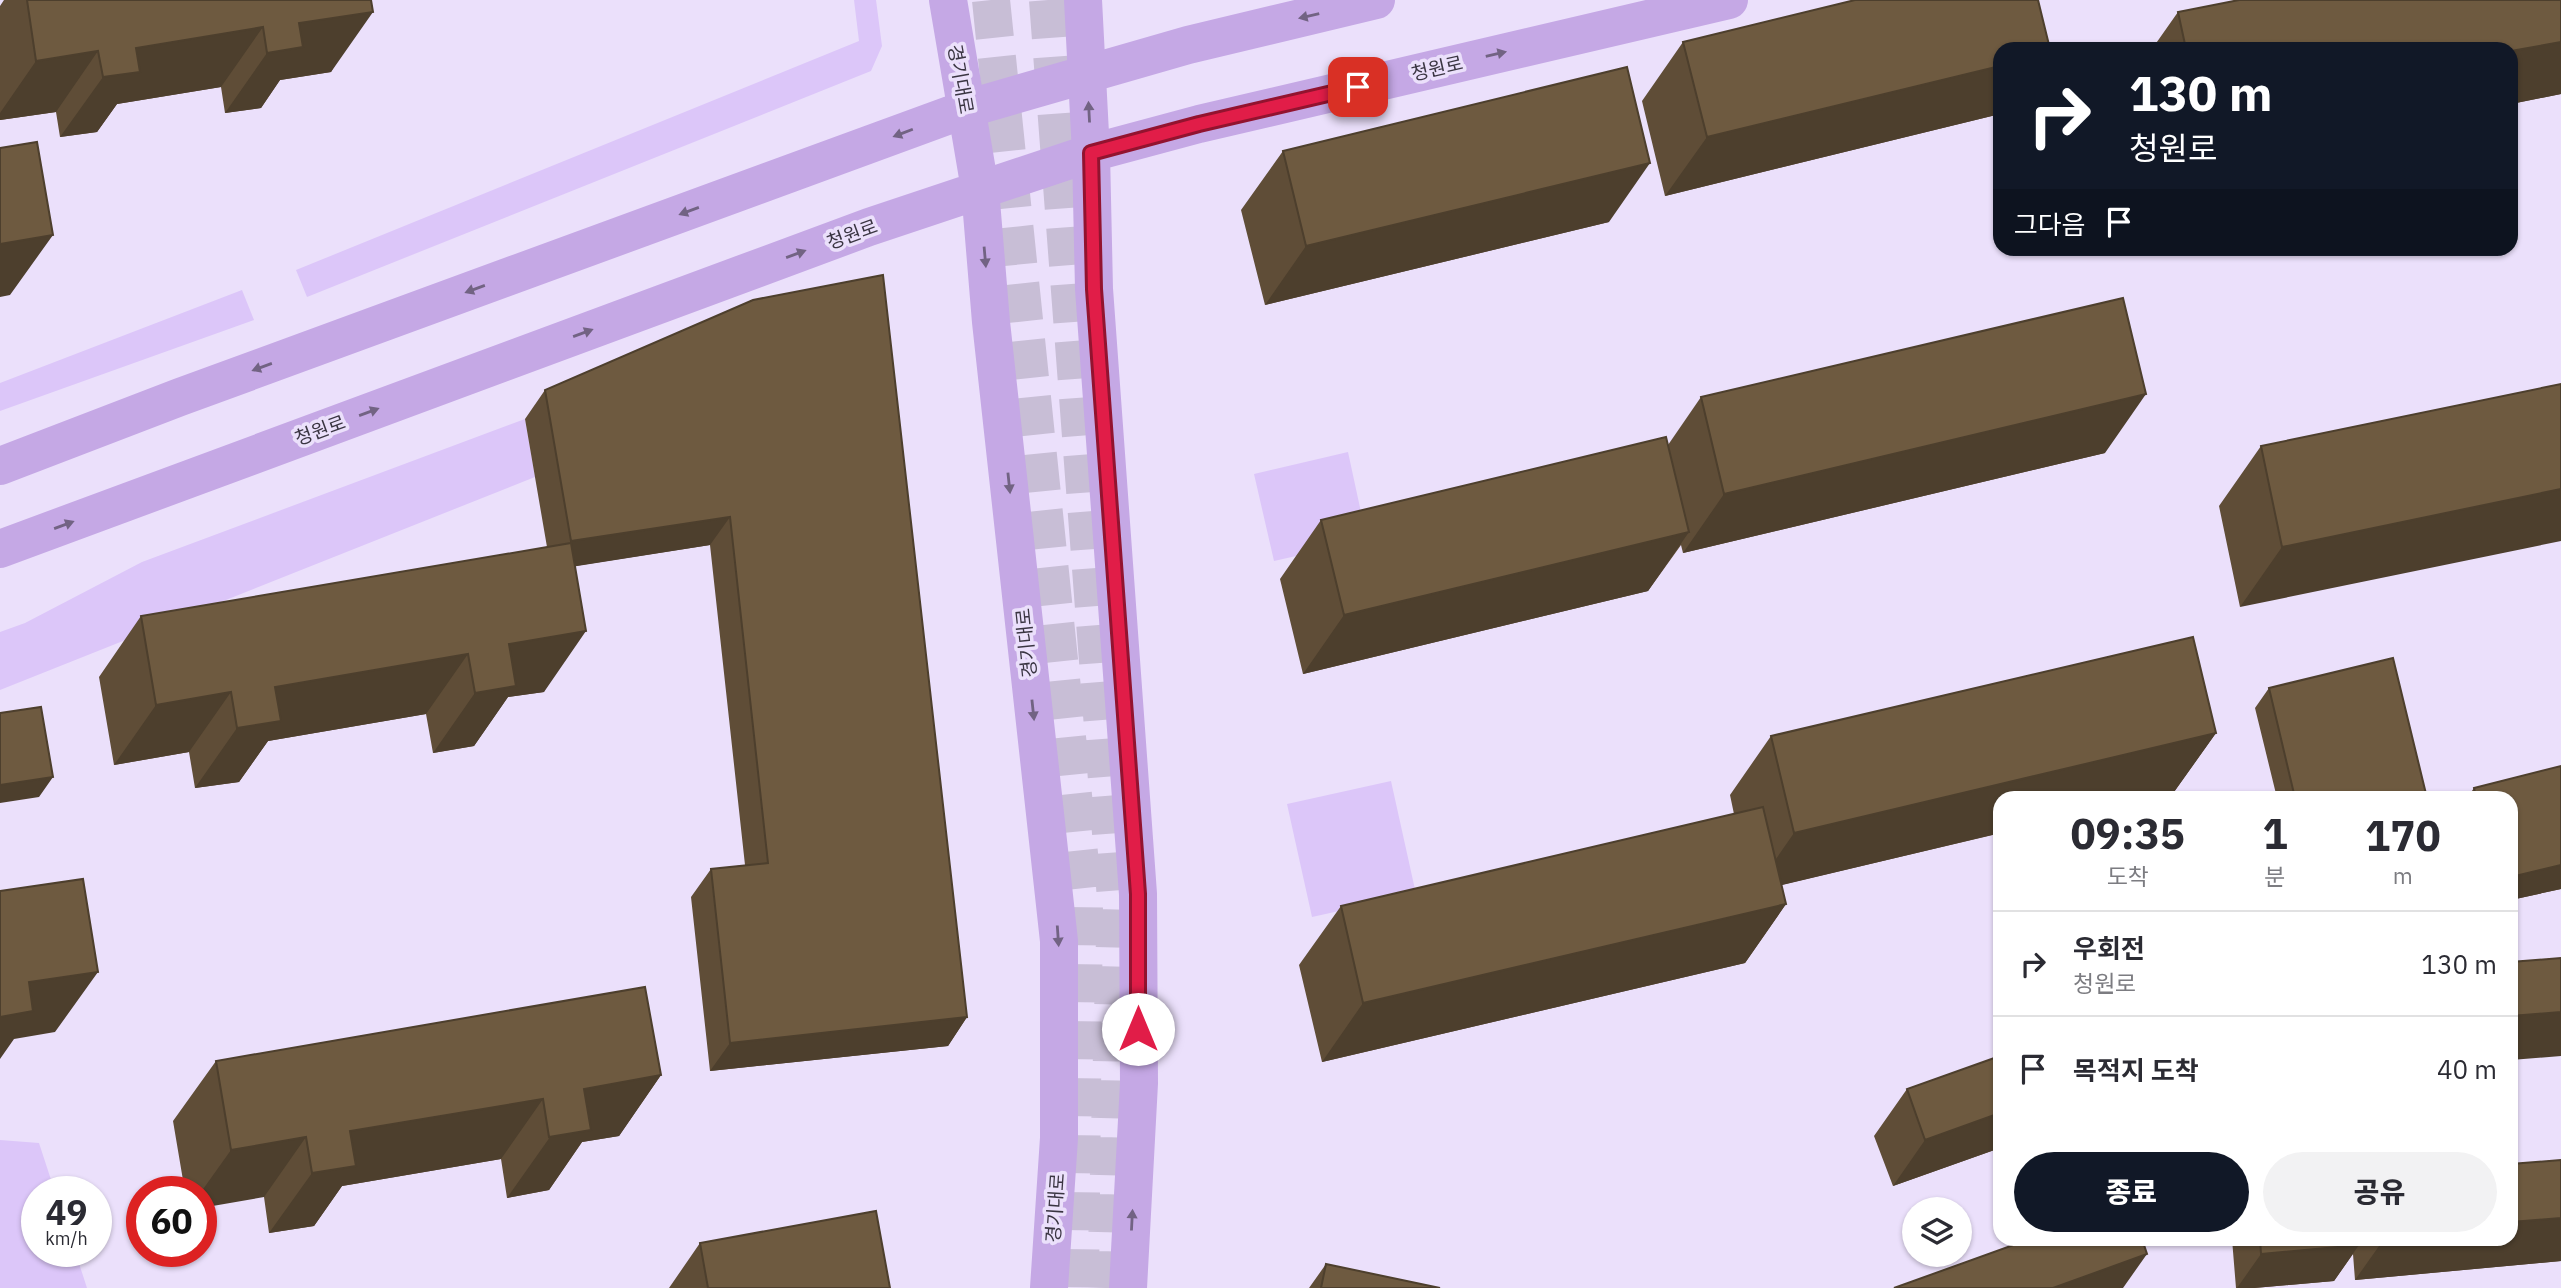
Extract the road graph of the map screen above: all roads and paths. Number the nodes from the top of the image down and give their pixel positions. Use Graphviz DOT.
graph roads {
  1 [pos="948,0"];
  2 [pos="1083,0"];
  3 [pos="1376,0"];
  4 [pos="1729,0"];
  5 [pos="1087,72"];
  6 [pos="967,108"];
  7 [pos="1091,153"];
  8 [pos="980,189"];
  9 [pos="0,466"];
  10 [pos="0,549"];
  11 [pos="1049,1288"];
  12 [pos="1128,1288"];
  1 -- 6 [label="main road, 경기대로"];
  2 -- 5 [label="main road"];
  3 -- 5 [label="main road, one-way"];
  7 -- 4 [label="main road, 청원로, one-way"];
  5 -- 6 [label="main road"];
  7 -- 5 [label="main road, one-way"];
  6 -- 8 [label="main road, 경기대로"];
  6 -- 9 [label="main road, one-way"];
  7 -- 8 [label="main road, 청원로"];
  12 -- 7 [label="main road, one-way"];
  10 -- 8 [label="main road, 청원로, one-way"];
  8 -- 11 [label="main road, 경기대로, one-way"];
}
